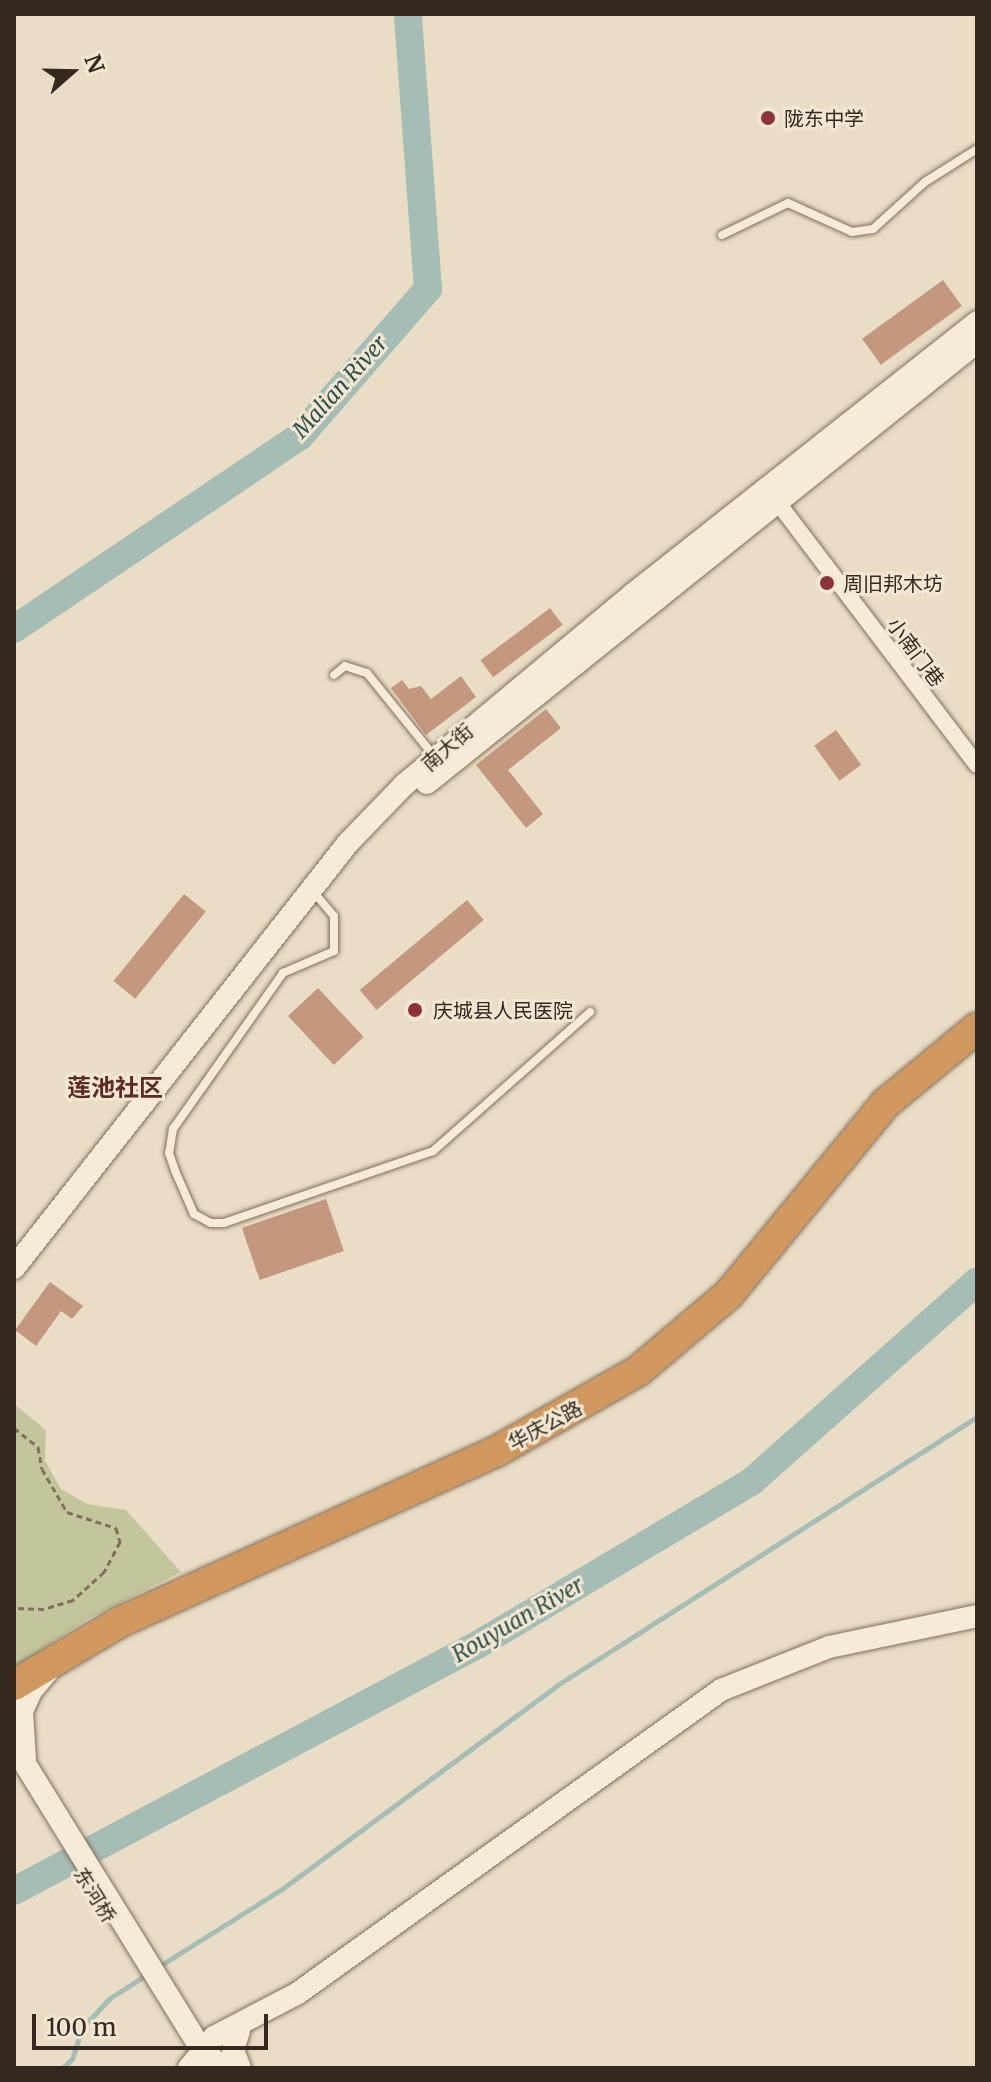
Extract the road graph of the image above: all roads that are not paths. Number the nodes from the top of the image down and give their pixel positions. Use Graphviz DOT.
graph roads {
  1 [pos="977,149"];
  2 [pos="722,235"];
  3 [pos="977,322"];
  4 [pos="977,342"];
  5 [pos="771,494"];
  6 [pos="334,675"];
  7 [pos="971,746"];
  8 [pos="434,756"];
  9 [pos="977,765"];
  10 [pos="316,894"];
  11 [pos="590,1012"];
  12 [pos="977,1028"];
  13 [pos="977,1039"];
  14 [pos="14,1268"];
  15 [pos="14,1288"];
  16 [pos="977,1616"];
  17 [pos="48,1671"];
  18 [pos="14,1685"];
  19 [pos="14,1695"];
  20 [pos="14,1746"];
  21 [pos="19,1769"];
  22 [pos="174,2014"];
  23 [pos="239,2027"];
  24 [pos="201,2063"];
  25 [pos="240,2068"];
  1 -- 2 [label="lane"];
  3 -- 5 [label="main road, 南大街"];
  4 -- 5 [label="main road, 南大街"];
  5 -- 7 [label="street, 小南门巷"];
  5 -- 8 [label="main road, 南大街"];
  5 -- 10 [label="main road, 南大街"];
  6 -- 8 [label="lane"];
  7 -- 9 [label="street, 小南门巷"];
  8 -- 10 [label="main road, 南大街"];
  10 -- 11 [label="lane"];
  10 -- 14 [label="main road, 南大街"];
  10 -- 15 [label="main road, 南大街"];
  12 -- 18 [label="highway, 华庆公路"];
  13 -- 17 [label="highway, 华庆公路"];
  16 -- 23 [label="main road"];
  17 -- 19 [label="highway, 华庆公路"];
  17 -- 21 [label="main road"];
  20 -- 21 [label="main road, 东河桥"];
  21 -- 22 [label="main road, 东河桥"];
  22 -- 23 [label="main road"];
  22 -- 24 [label="main road, 东河桥"];
  23 -- 24 [label="main road"];
  23 -- 25 [label="main road"];
}
